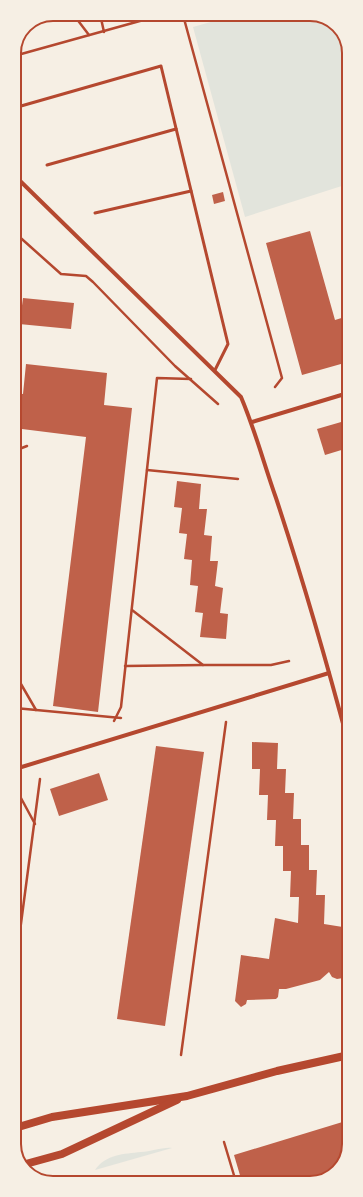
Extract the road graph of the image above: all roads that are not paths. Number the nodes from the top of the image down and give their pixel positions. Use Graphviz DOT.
graph roads {
  1 [pos="21,106"];
  2 [pos="176,129"];
  3 [pos="47,165"];
  4 [pos="21,182"];
  5 [pos="191,191"];
  6 [pos="95,213"];
  7 [pos="215,370"];
  8 [pos="342,395"];
  9 [pos="252,422"];
  10 [pos="329,673"];
  11 [pos="342,720"];
  12 [pos="21,767"];
  13 [pos="342,1057"];
  14 [pos="187,1096"];
  15 [pos="21,1126"];
  16 [pos="28,1163"];
  1 -- 2 [label="lane"];
  2 -- 3 [label="lane"];
  2 -- 5 [label="lane"];
  4 -- 7 [label="street"];
  5 -- 6 [label="lane"];
  5 -- 7 [label="lane"];
  7 -- 9 [label="street"];
  8 -- 9 [label="street"];
  9 -- 10 [label="street"];
  10 -- 11 [label="street"];
  10 -- 12 [label="street"];
  13 -- 14 [label="main road"];
  14 -- 15 [label="main road"];
  14 -- 16 [label="main road"];
}
